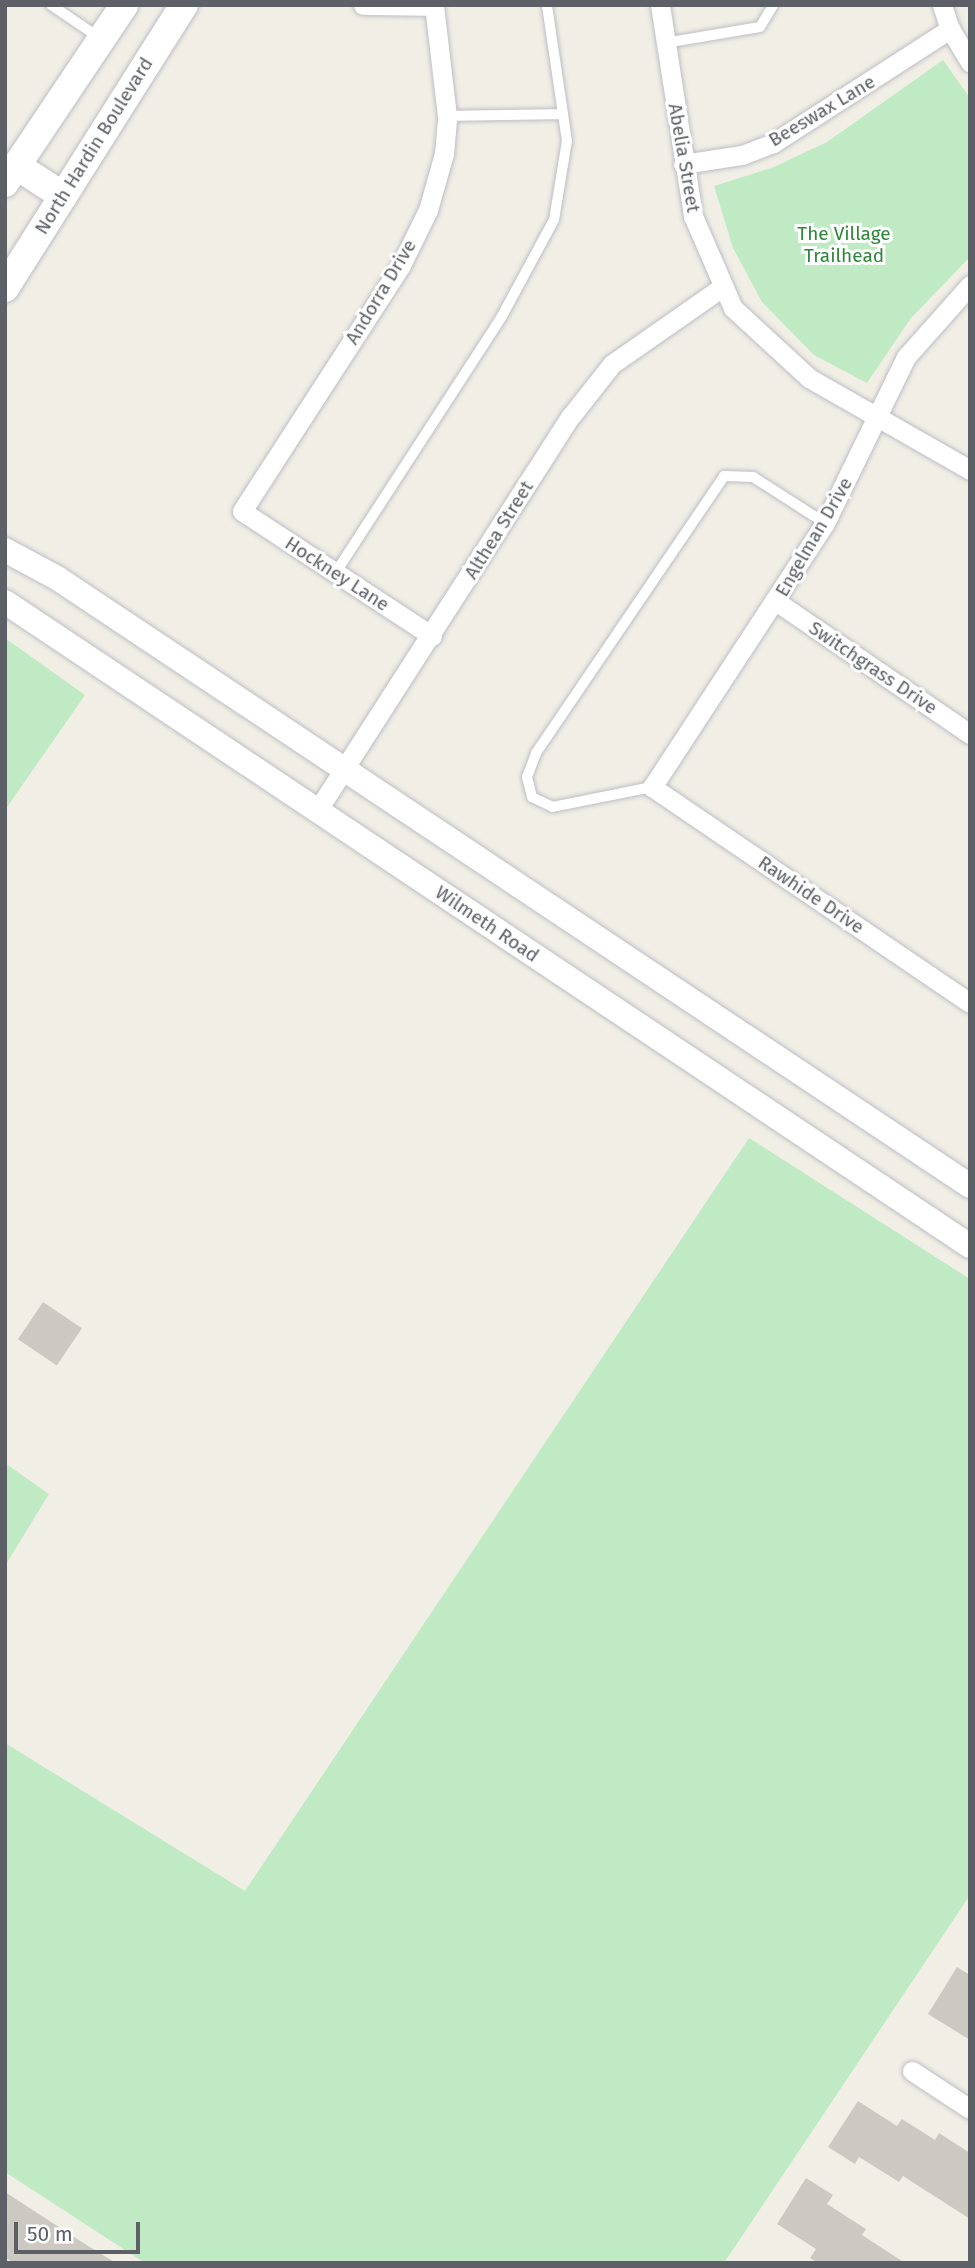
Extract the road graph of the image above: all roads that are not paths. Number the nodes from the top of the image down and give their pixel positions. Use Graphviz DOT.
graph roads {
  1 [pos="51,5"];
  2 [pos="124,5"];
  3 [pos="184,5"];
  4 [pos="363,5"];
  5 [pos="547,5"];
  6 [pos="660,5"];
  7 [pos="773,5"];
  8 [pos="942,5"];
  9 [pos="434,6"];
  10 [pos="950,29"];
  11 [pos="102,39"];
  12 [pos="665,43"];
  13 [pos="970,62"];
  14 [pos="564,114"];
  15 [pos="447,116"];
  16 [pos="683,164"];
  17 [pos="9,169"];
  18 [pos="63,196"];
  19 [pos="970,285"];
  20 [pos="5,288"];
  21 [pos="721,288"];
  22 [pos="876,415"];
  23 [pos="969,467"];
  24 [pos="242,511"];
  25 [pos="825,523"];
  26 [pos="5,550"];
  27 [pos="336,572"];
  28 [pos="5,602"];
  29 [pos="777,602"];
  30 [pos="432,636"];
  31 [pos="970,734"];
  32 [pos="344,769"];
  33 [pos="652,787"];
  34 [pos="317,811"];
  35 [pos="970,1003"];
  36 [pos="970,1186"];
  37 [pos="970,1246"];
  38 [pos="912,2071"];
  39 [pos="970,2109"];
  1 -- 11 [label="lane"];
  2 -- 11 [label="main road"];
  3 -- 18 [label="main road, North Hardin Boulevard"];
  4 -- 9 [label="street"];
  5 -- 14 [label="lane"];
  6 -- 12 [label="street, Abelia Street"];
  7 -- 12 [label="lane"];
  8 -- 10 [label="street"];
  9 -- 15 [label="street, Andorra Drive"];
  10 -- 13 [label="street"];
  10 -- 16 [label="street, Beeswax Lane"];
  11 -- 17 [label="main road"];
  12 -- 16 [label="street, Abelia Street"];
  14 -- 15 [label="lane"];
  14 -- 27 [label="lane"];
  15 -- 24 [label="street, Andorra Drive"];
  16 -- 21 [label="street, Abelia Street"];
  17 -- 18 [label="main road"];
  18 -- 20 [label="main road, North Hardin Boulevard"];
  19 -- 22 [label="street, Engelman Drive"];
  21 -- 22 [label="street, Abelia Street"];
  21 -- 30 [label="street, Althea Street"];
  22 -- 23 [label="street, Abelia Street"];
  22 -- 25 [label="street, Engelman Drive"];
  24 -- 27 [label="street, Hockney Lane"];
  25 -- 29 [label="street, Engelman Drive"];
  25 -- 33 [label="lane"];
  26 -- 32 [label="street"];
  27 -- 30 [label="street, Hockney Lane"];
  28 -- 34 [label="street, Wilmeth Road"];
  29 -- 31 [label="street, Switchgrass Drive"];
  29 -- 33 [label="street, Engelman Drive"];
  30 -- 32 [label="street, Althea Street"];
  32 -- 34 [label="street, Althea Street"];
  32 -- 36 [label="street"];
  33 -- 35 [label="street, Rawhide Drive"];
  34 -- 37 [label="street, Wilmeth Road"];
  38 -- 39 [label="street"];
}
